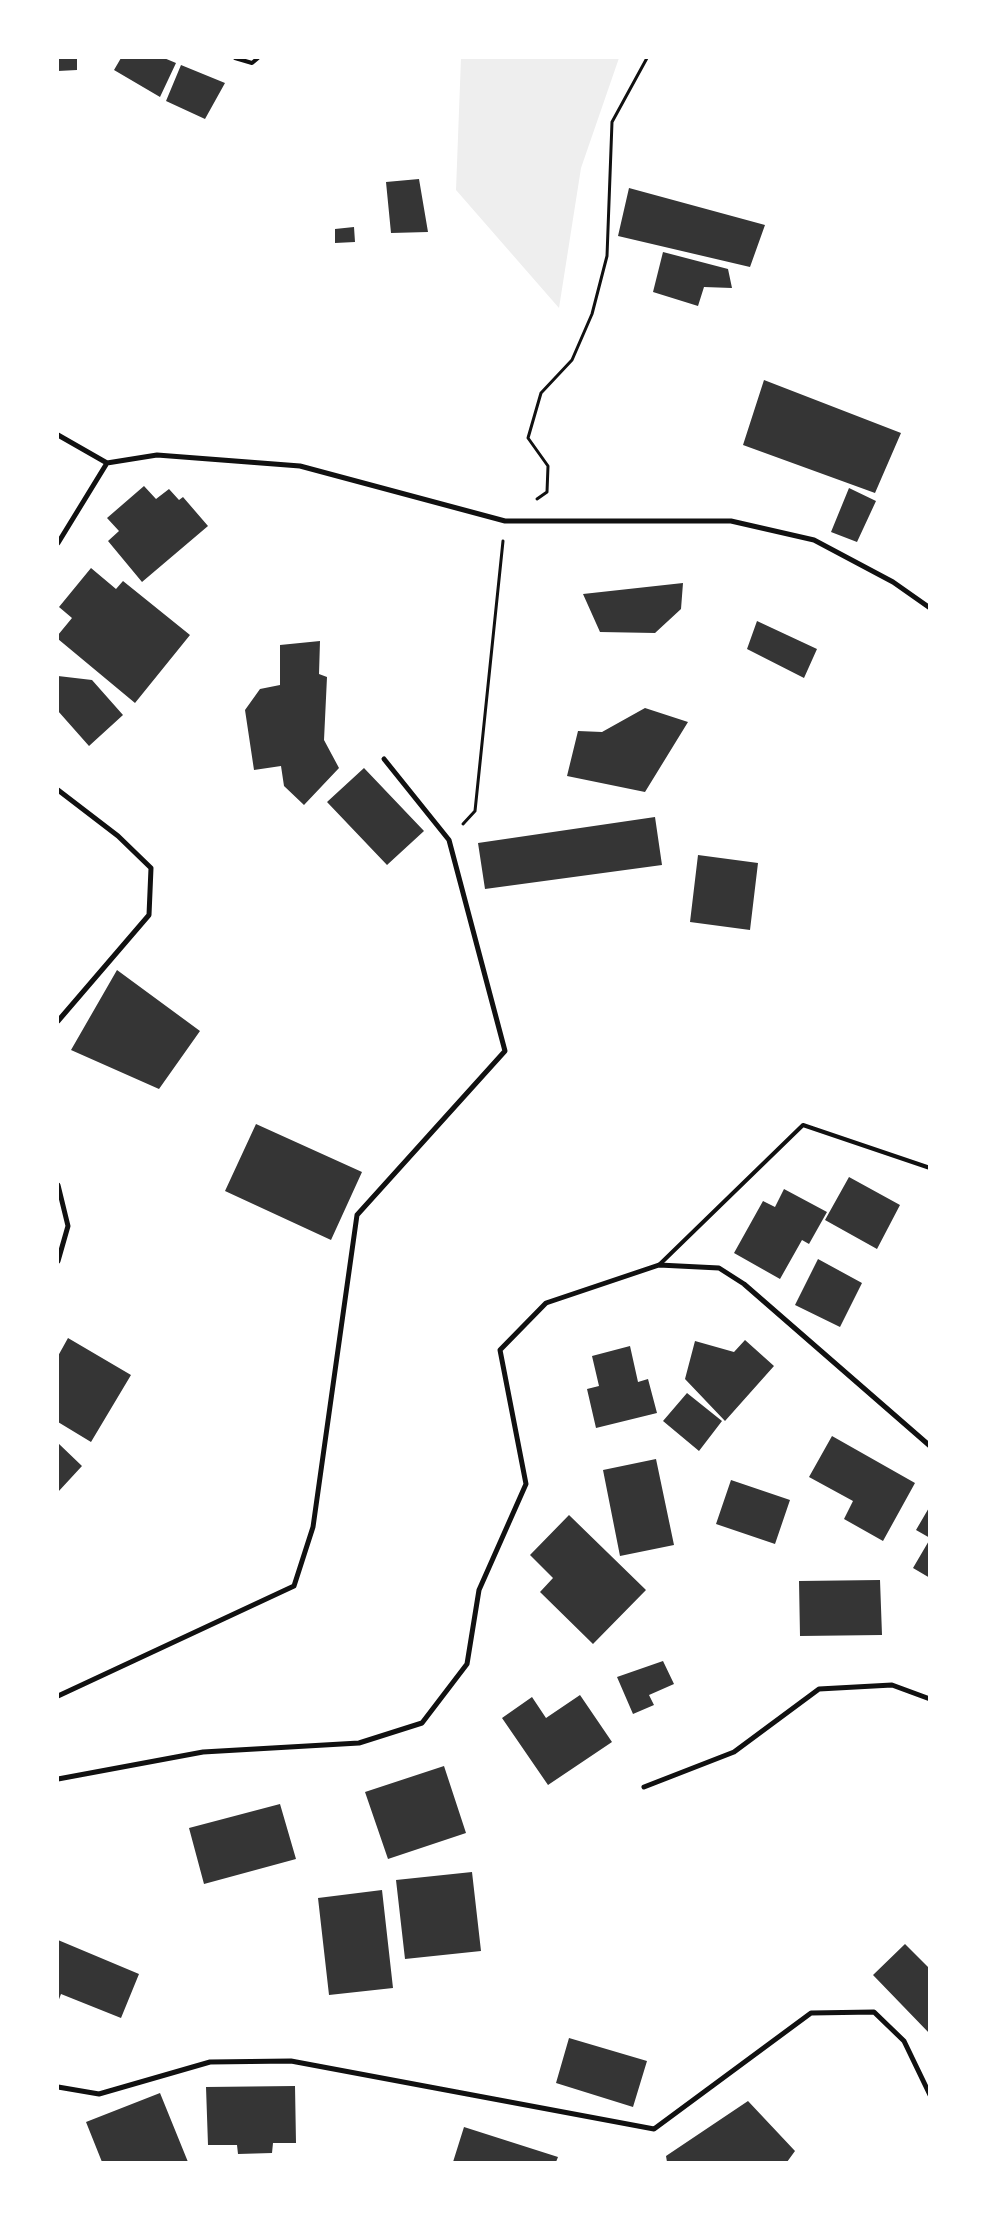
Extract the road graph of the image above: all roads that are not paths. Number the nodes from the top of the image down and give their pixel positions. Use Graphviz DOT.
graph roads {
  1 [pos="234,58"];
  2 [pos="258,58"];
  3 [pos="58,436"];
  4 [pos="107,463"];
  5 [pos="58,543"];
  6 [pos="930,608"];
  7 [pos="384,758"];
  8 [pos="58,790"];
  9 [pos="58,1021"];
  10 [pos="930,1168"];
  11 [pos="58,1185"];
  12 [pos="58,1261"];
  13 [pos="659,1265"];
  14 [pos="930,1446"];
  15 [pos="58,1696"];
  16 [pos="930,1699"];
  17 [pos="58,1779"];
  18 [pos="644,1788"];
  19 [pos="58,2087"];
  20 [pos="930,2095"];
  1 -- 2 [label="lane"];
  3 -- 4 [label="street"];
  4 -- 5 [label="street"];
  4 -- 6 [label="street"];
  7 -- 15 [label="street"];
  8 -- 9 [label="street"];
  10 -- 13 [label="lane"];
  11 -- 12 [label="street"];
  13 -- 14 [label="street"];
  13 -- 17 [label="street"];
  16 -- 18 [label="street"];
  19 -- 20 [label="street"];
}
